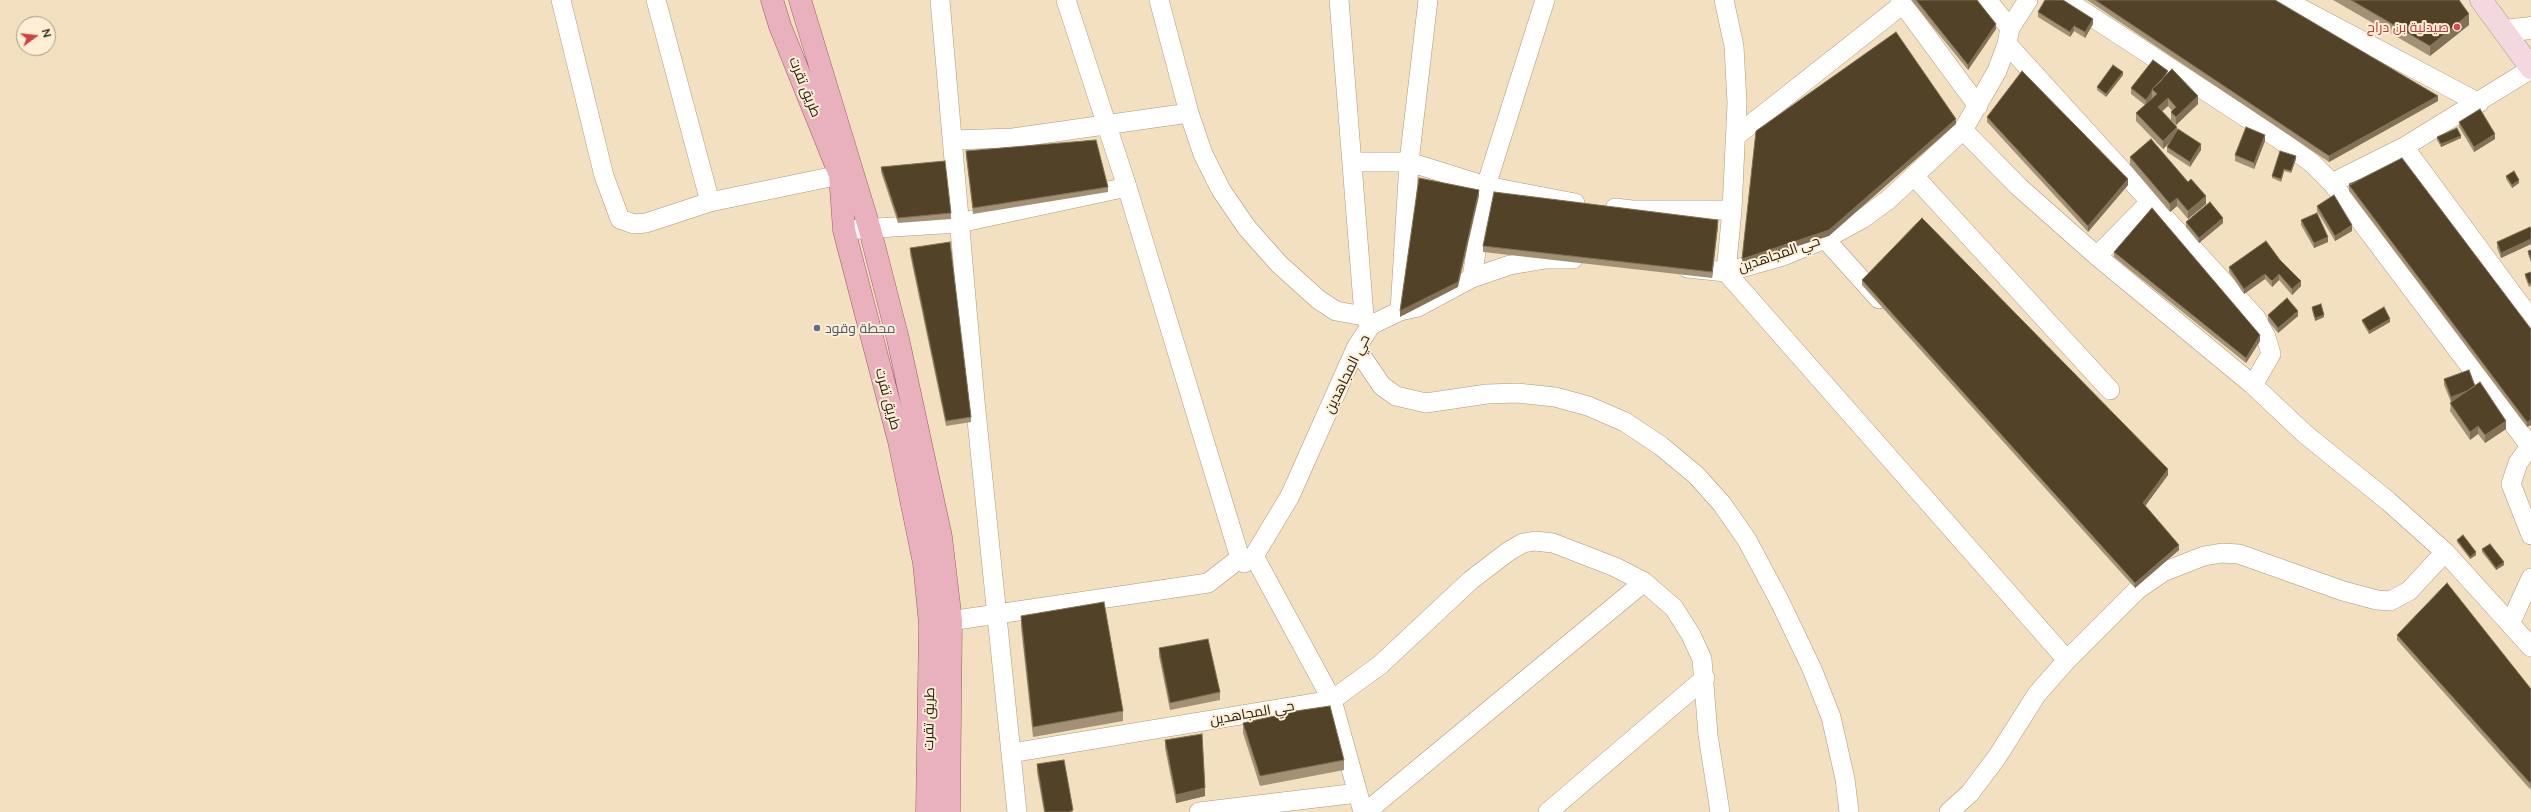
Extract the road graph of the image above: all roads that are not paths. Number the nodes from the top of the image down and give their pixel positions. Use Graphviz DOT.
graph roads {
  1 [pos="562,0"];
  2 [pos="656,0"];
  3 [pos="772,0"];
  4 [pos="800,0"];
  5 [pos="940,0"];
  6 [pos="1066,0"];
  7 [pos="1159,0"];
  8 [pos="1339,0"];
  9 [pos="1428,0"];
  10 [pos="1545,0"];
  11 [pos="1724,0"];
  12 [pos="1986,0"];
  13 [pos="2028,0"];
  14 [pos="2066,0"];
  15 [pos="2286,0"];
  16 [pos="2481,0"];
  17 [pos="1902,2"];
  18 [pos="2531,28"];
  19 [pos="2505,31"];
  20 [pos="2008,36"];
  21 [pos="2531,68"];
  22 [pos="2479,103"];
  23 [pos="1978,106"];
  24 [pos="1189,113"];
  25 [pos="1106,124"];
  26 [pos="1963,130"];
  27 [pos="1736,136"];
  28 [pos="953,140"];
  29 [pos="2404,147"];
  30 [pos="1352,162"];
  31 [pos="1409,162"];
  32 [pos="840,175"];
  33 [pos="1915,177"];
  34 [pos="2332,183"];
  35 [pos="1486,186"];
  36 [pos="1127,187"];
  37 [pos="2151,201"];
  38 [pos="710,202"];
  39 [pos="1732,210"];
  40 [pos="959,223"];
  41 [pos="844,230"];
  42 [pos="870,230"];
  43 [pos="1825,239"];
  44 [pos="2097,256"];
  45 [pos="1591,260"];
  46 [pos="1670,267"];
  47 [pos="1726,272"];
  48 [pos="1472,278"];
  49 [pos="1889,310"];
  50 [pos="1400,311"];
  51 [pos="2531,319"];
  52 [pos="1367,321"];
  53 [pos="1356,348"];
  54 [pos="2253,385"];
  55 [pos="2110,390"];
  56 [pos="2530,446"];
  57 [pos="2531,535"];
  58 [pos="2445,552"];
  59 [pos="1247,557"];
  60 [pos="2531,578"];
  61 [pos="1644,582"];
  62 [pos="999,616"];
  63 [pos="940,623"];
  64 [pos="2510,624"];
  65 [pos="2531,647"];
  66 [pos="2067,660"];
  67 [pos="1705,678"];
  68 [pos="1332,700"];
  69 [pos="1011,753"];
  70 [pos="1358,793"];
  71 [pos="1716,810"];
  72 [pos="927,812"];
  73 [pos="949,812"];
  74 [pos="1017,812"];
  75 [pos="1199,812"];
  76 [pos="1365,812"];
  77 [pos="1548,812"];
  78 [pos="1849,812"];
  79 [pos="1948,812"];
  1 -- 38 [label="street"];
  2 -- 38 [label="street"];
  3 -- 32 [label="main road, طريق تقرت"];
  4 -- 42 [label="main road, طريق تقرت"];
  5 -- 28 [label="street"];
  6 -- 25 [label="street"];
  7 -- 24 [label="street"];
  8 -- 30 [label="street"];
  9 -- 31 [label="street"];
  10 -- 35 [label="street"];
  11 -- 27 [label="street"];
  12 -- 20 [label="street"];
  13 -- 20 [label="street, حي المجاهدين"];
  14 -- 34 [label="street"];
  15 -- 22 [label="street"];
  16 -- 19 [label="main road"];
  17 -- 23 [label="street"];
  17 -- 27 [label="street"];
  18 -- 19 [label="street"];
  19 -- 21 [label="main road"];
  20 -- 23 [label="street, حي المجاهدين"];
  20 -- 37 [label="street"];
  21 -- 22 [label="street"];
  22 -- 29 [label="street"];
  23 -- 26 [label="street, حي المجاهدين"];
  24 -- 25 [label="street"];
  24 -- 52 [label="street"];
  25 -- 28 [label="street"];
  25 -- 36 [label="street"];
  26 -- 33 [label="street, حي المجاهدين"];
  26 -- 44 [label="street"];
  27 -- 39 [label="street"];
  28 -- 40 [label="street"];
  29 -- 34 [label="street"];
  29 -- 51 [label="street"];
  30 -- 31 [label="street"];
  30 -- 52 [label="street"];
  31 -- 35 [label="street"];
  31 -- 50 [label="street"];
  32 -- 38 [label="street"];
  32 -- 41 [label="main road, طريق تقرت"];
  33 -- 43 [label="street, حي المجاهدين"];
  33 -- 55 [label="street"];
  34 -- 56 [label="street"];
  35 -- 39 [label="street"];
  35 -- 48 [label="street"];
  36 -- 40 [label="street"];
  36 -- 59 [label="street"];
  37 -- 44 [label="street"];
  37 -- 54 [label="street"];
  39 -- 47 [label="street"];
  40 -- 42 [label="street"];
  40 -- 62 [label="street"];
  41 -- 42 [label="street"];
  41 -- 63 [label="main road, طريق تقرت"];
  42 -- 63 [label="main road, طريق تقرت"];
  43 -- 47 [label="street, حي المجاهدين"];
  43 -- 49 [label="street"];
  44 -- 54 [label="street"];
  45 -- 48 [label="street, حي المجاهدين"];
  46 -- 47 [label="street, حي المجاهدين"];
  47 -- 66 [label="street"];
  48 -- 50 [label="street, حي المجاهدين"];
  50 -- 52 [label="street, حي المجاهدين"];
  52 -- 53 [label="street, حي المجاهدين"];
  53 -- 59 [label="street, حي المجاهدين"];
  53 -- 78 [label="street"];
  54 -- 58 [label="street"];
  56 -- 57 [label="street"];
  58 -- 64 [label="street"];
  58 -- 66 [label="street"];
  59 -- 62 [label="street"];
  59 -- 68 [label="street"];
  60 -- 64 [label="street"];
  61 -- 67 [label="street"];
  61 -- 68 [label="street"];
  61 -- 76 [label="street"];
  62 -- 63 [label="street"];
  62 -- 69 [label="street"];
  63 -- 72 [label="main road, طريق تقرت"];
  63 -- 73 [label="main road, طريق تقرت"];
  64 -- 65 [label="street"];
  66 -- 79 [label="street"];
  67 -- 71 [label="street"];
  67 -- 77 [label="street"];
  68 -- 69 [label="street, حي المجاهدين"];
  68 -- 70 [label="street"];
  69 -- 74 [label="street"];
  70 -- 75 [label="street"];
  70 -- 76 [label="street"];
}
